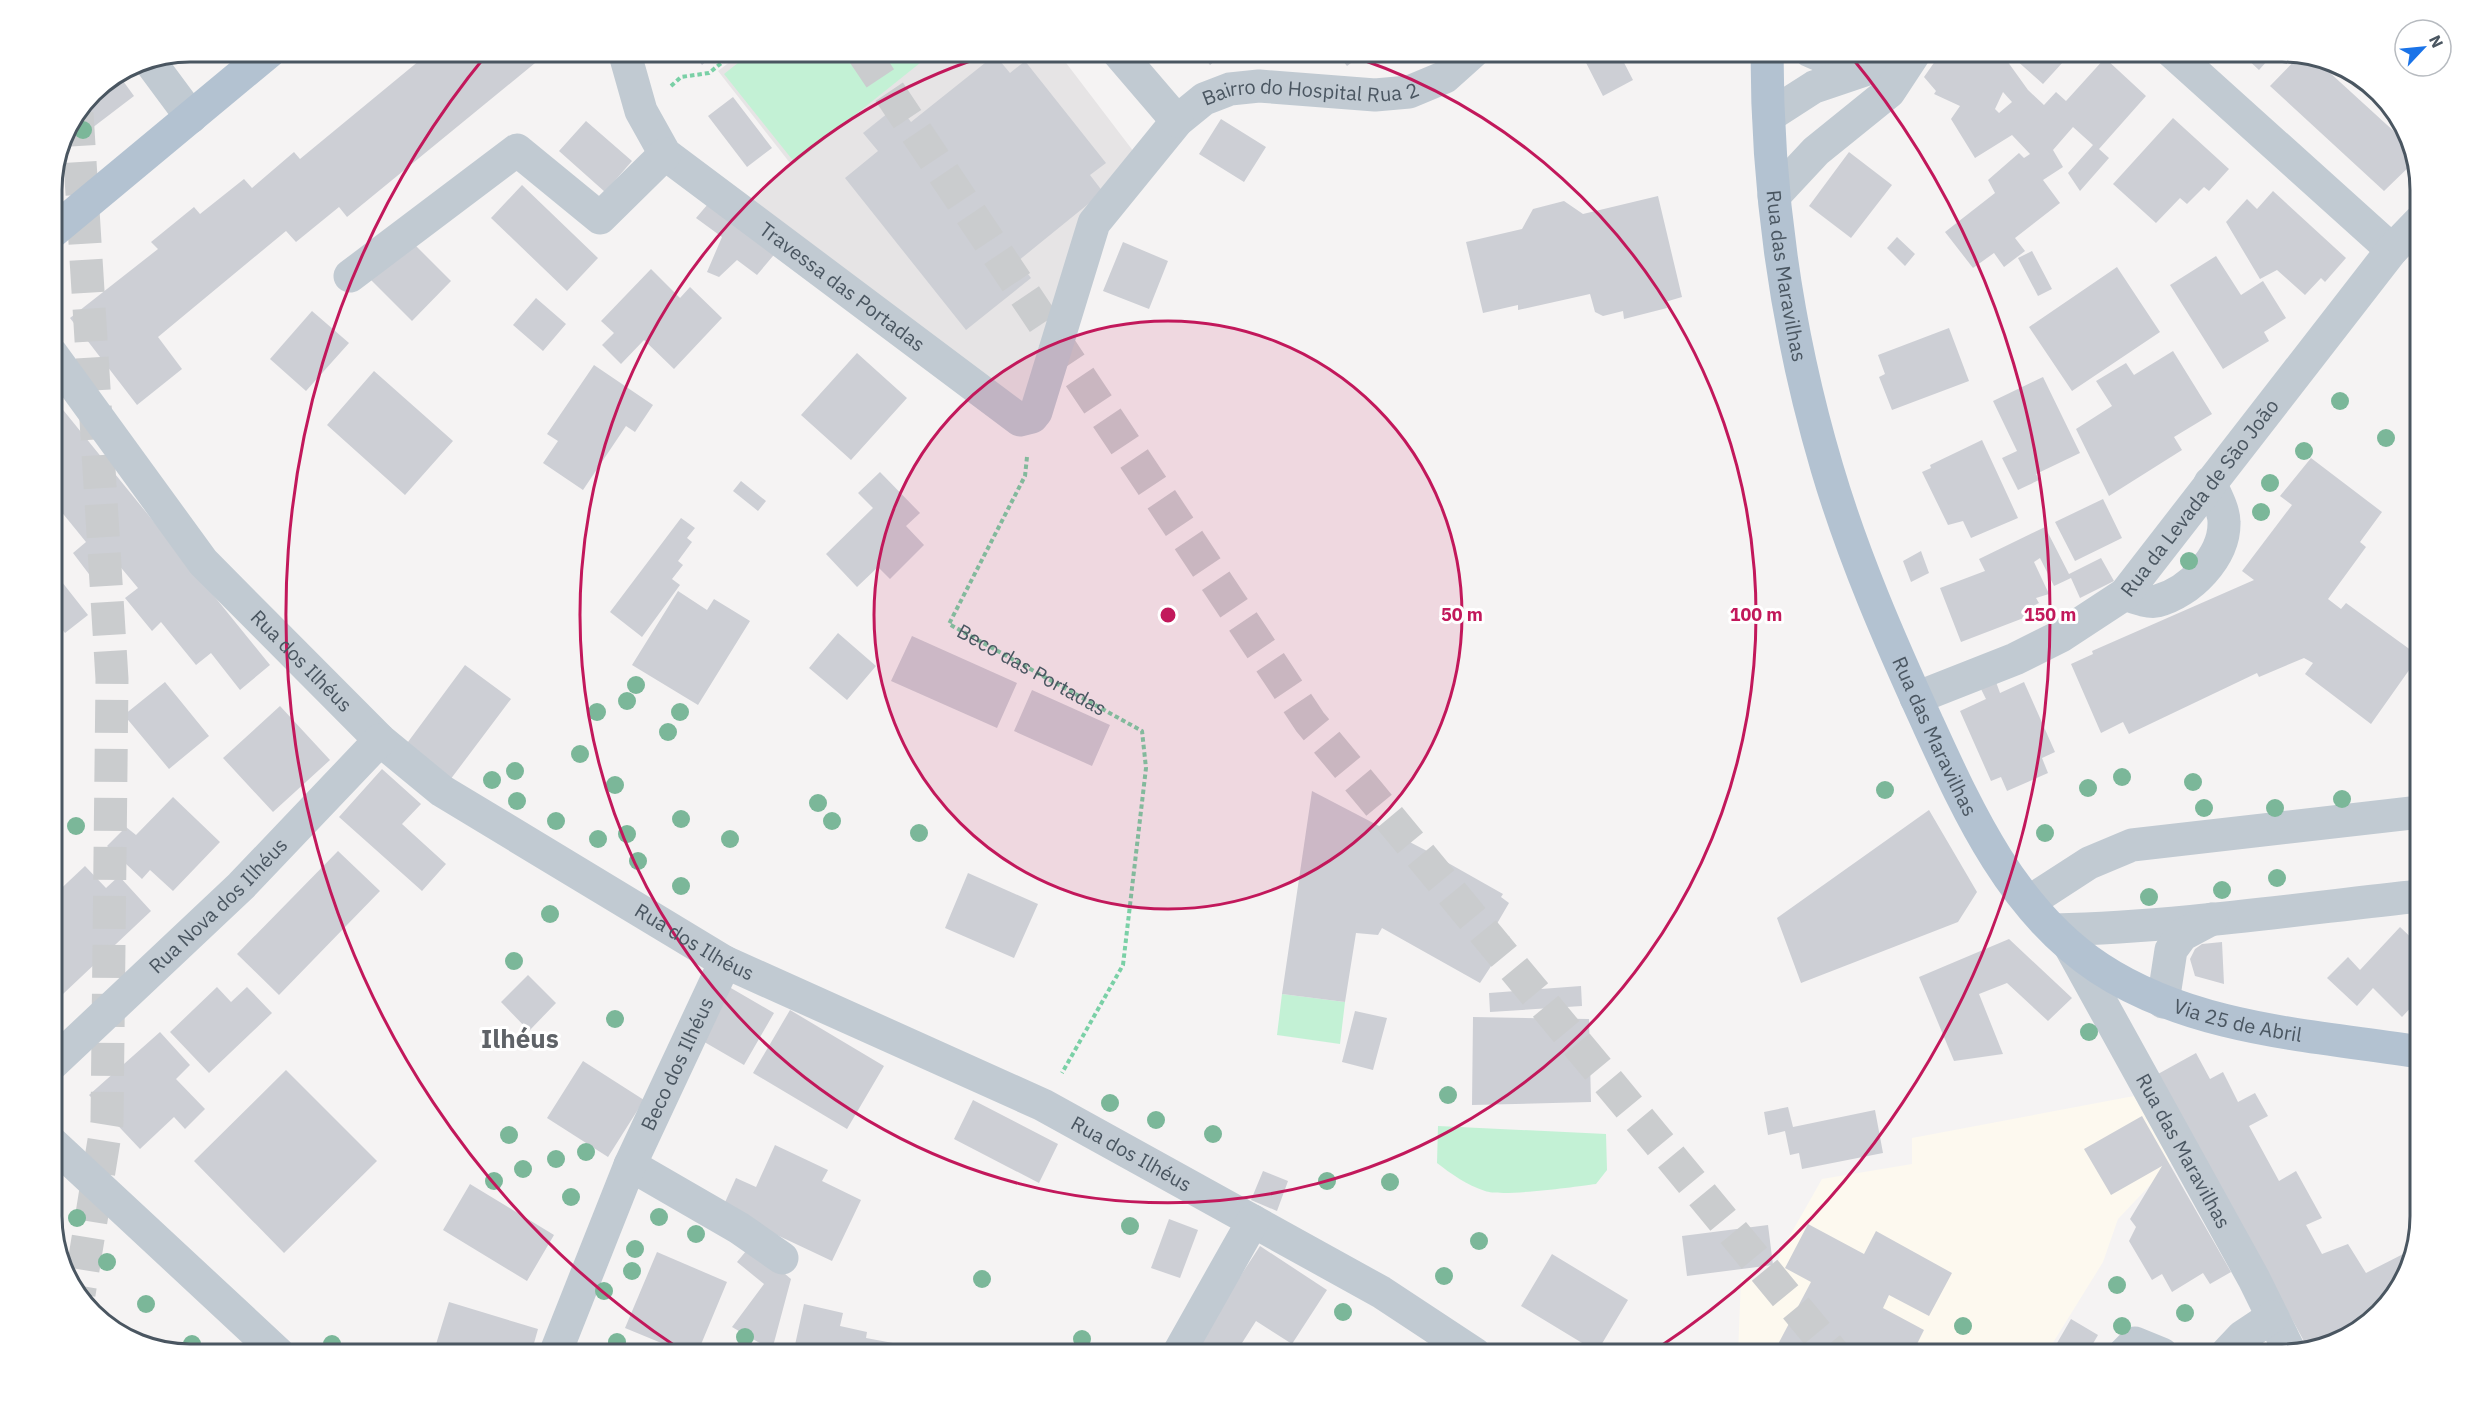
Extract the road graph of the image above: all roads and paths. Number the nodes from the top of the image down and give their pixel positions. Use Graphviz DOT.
graph roads {
  1 [pos="257,62"];
  2 [pos="627,62"];
  3 [pos="723,62"];
  4 [pos="1127,62"];
  5 [pos="1462,62"];
  6 [pos="1767,62"];
  7 [pos="1881,62"];
  8 [pos="1909,62"];
  9 [pos="2183,62"];
  10 [pos="153,67"];
  11 [pos="641,111"];
  12 [pos="1769,116"];
  13 [pos="191,117"];
  14 [pos="1178,121"];
  15 [pos="665,154"];
  16 [pos="1774,196"];
  17 [pos="62,224"];
  18 [pos="2409,232"];
  19 [pos="2392,250"];
  20 [pos="350,276"];
  21 [pos="62,368"];
  22 [pos="1014,417"];
  23 [pos="2210,483"];
  24 [pos="2125,594"];
  25 [pos="1916,698"];
  26 [pos="380,740"];
  27 [pos="2410,813"];
  28 [pos="2410,897"];
  29 [pos="2029,902"];
  30 [pos="2214,918"];
  31 [pos="2062,939"];
  32 [pos="725,962"];
  33 [pos="2163,1002"];
  34 [pos="2378,1046"];
  35 [pos="2410,1051"];
  36 [pos="62,1055"];
  37 [pos="2410,1070"];
  38 [pos="1043,1105"];
  39 [pos="62,1152"];
  40 [pos="630,1165"];
  41 [pos="1253,1221"];
  42 [pos="782,1258"];
  43 [pos="2272,1317"];
  44 [pos="2286,1343"];
  45 [pos="268,1344"];
  46 [pos="559,1344"];
  47 [pos="1184,1344"];
  48 [pos="1437,1344"];
  49 [pos="2236,1344"];
  1 -- 13 [label="main road"];
  2 -- 11 [label="street, Travessa das Portadas"];
  3 -- 11 [label="path"];
  4 -- 14 [label="street"];
  5 -- 14 [label="street, Bairro do Hospital Rua 2"];
  6 -- 12 [label="main road, Rua das Maravilhas"];
  7 -- 12 [label="street"];
  8 -- 16 [label="street"];
  9 -- 19 [label="street"];
  10 -- 13 [label="street"];
  11 -- 15 [label="street, Travessa das Portadas"];
  12 -- 16 [label="main road, Rua das Maravilhas"];
  13 -- 17 [label="main road"];
  14 -- 22 [label="street"];
  15 -- 20 [label="street"];
  15 -- 22 [label="street, Travessa das Portadas"];
  16 -- 25 [label="main road, Rua das Maravilhas"];
  18 -- 19 [label="street, Rua da Levada de São João"];
  19 -- 23 [label="street, Rua da Levada de São João"];
  21 -- 26 [label="street, Rua dos Ilhéus"];
  22 -- 38 [label="path, Beco das Portadas"];
  23 -- 24 [label="street, Rua da Levada de São João"];
  23 -- 24 [label="street"];
  24 -- 25 [label="street, Rua da Levada de São João"];
  25 -- 29 [label="main road, Rua das Maravilhas"];
  26 -- 32 [label="street, Rua dos Ilhéus"];
  26 -- 36 [label="street, Rua Nova dos Ilhéus"];
  27 -- 29 [label="street"];
  28 -- 30 [label="street"];
  29 -- 31 [label="main road, Rua das Maravilhas"];
  30 -- 31 [label="street"];
  30 -- 33 [label="street"];
  31 -- 33 [label="main road, Via 25 de Abril"];
  31 -- 43 [label="street, Rua das Maravilhas"];
  32 -- 38 [label="street, Rua dos Ilhéus"];
  32 -- 40 [label="street, Beco dos Ilhéus"];
  33 -- 34 [label="main road, Via 25 de Abril"];
  34 -- 35 [label="main road, Via 25 de Abril"];
  34 -- 37 [label="main road"];
  38 -- 41 [label="street, Rua dos Ilhéus"];
  39 -- 45 [label="street"];
  40 -- 42 [label="street"];
  40 -- 46 [label="street, Beco dos Ilhéus"];
  41 -- 47 [label="street"];
  41 -- 48 [label="street, Rua dos Ilhéus"];
  43 -- 44 [label="street, Rua das Maravilhas"];
  43 -- 49 [label="street"];
}
